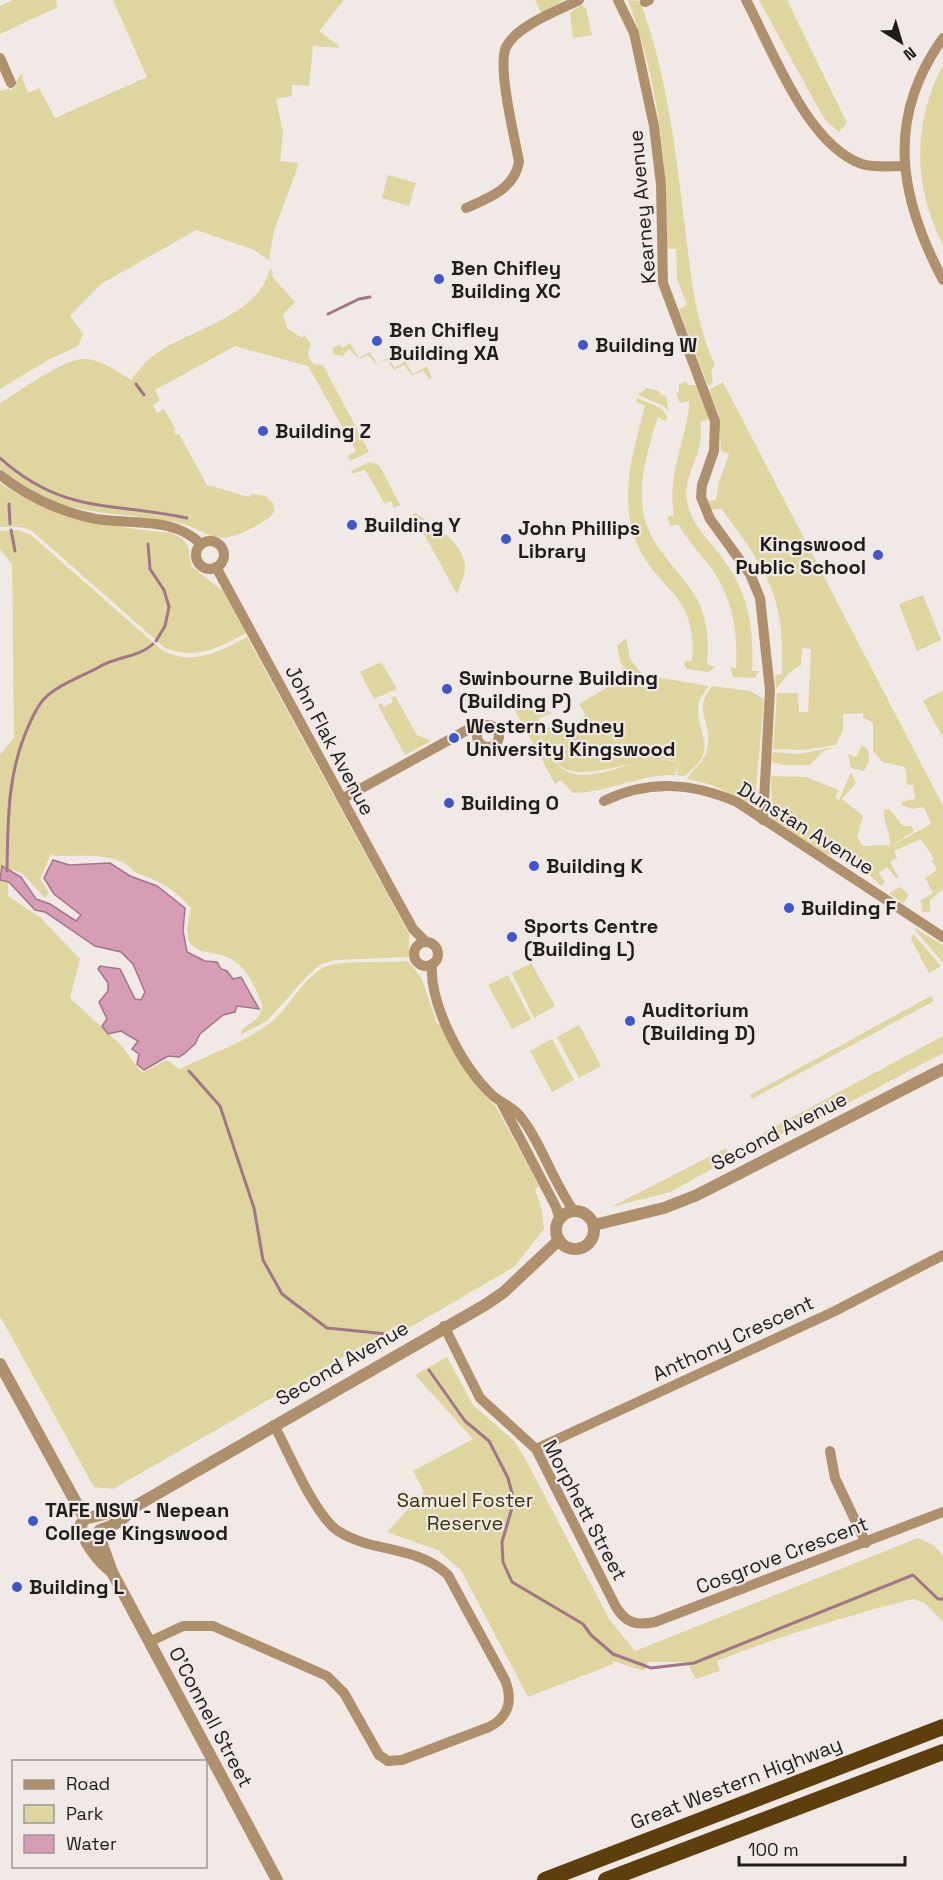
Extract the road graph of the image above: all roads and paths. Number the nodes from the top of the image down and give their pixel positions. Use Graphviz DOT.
graph roads {
  1 [pos="579,0"];
  2 [pos="618,0"];
  3 [pos="746,0"];
  4 [pos="943,38"];
  5 [pos="0,58"];
  6 [pos="11,83"];
  7 [pos="904,166"];
  8 [pos="466,208"];
  9 [pos="943,280"];
  10 [pos="0,476"];
  11 [pos="201,544"];
  12 [pos="216,567"];
  13 [pos="479,728"];
  14 [pos="342,799"];
  15 [pos="604,801"];
  16 [pos="763,820"];
  17 [pos="943,937"];
  18 [pos="420,944"];
  19 [pos="427,964"];
  20 [pos="943,1069"];
  21 [pos="502,1104"];
  22 [pos="574,1211"];
  23 [pos="560,1220"];
  24 [pos="594,1225"];
  25 [pos="559,1240"];
  26 [pos="943,1255"];
  27 [pos="444,1326"];
  28 [pos="0,1364"];
  29 [pos="274,1425"];
  30 [pos="536,1449"];
  31 [pos="830,1451"];
  32 [pos="134,1507"];
  33 [pos="943,1512"];
  34 [pos="89,1518"];
  35 [pos="99,1532"];
  36 [pos="84,1535"];
  37 [pos="866,1543"];
  38 [pos="112,1572"];
  39 [pos="632,1623"];
  40 [pos="149,1642"];
  41 [pos="943,1727"];
  42 [pos="943,1752"];
  43 [pos="277,1880"];
  44 [pos="545,1880"];
  45 [pos="606,1880"];
  1 -- 8 [label="street"];
  2 -- 16 [label="street, Kearney Avenue"];
  3 -- 7 [label="street"];
  4 -- 7 [label="street"];
  5 -- 6 [label="street"];
  7 -- 9 [label="street"];
  10 -- 11 [label="street"];
  11 -- 12 [label="street"];
  11 -- 12 [label="street"];
  12 -- 14 [label="street, John Flak Avenue"];
  13 -- 14 [label="street"];
  14 -- 18 [label="street, John Flak Avenue"];
  15 -- 16 [label="street, Dunstan Avenue"];
  16 -- 17 [label="street, Dunstan Avenue"];
  18 -- 19 [label="street"];
  18 -- 19 [label="street"];
  19 -- 21 [label="street"];
  20 -- 24 [label="street, Second Avenue"];
  21 -- 22 [label="street"];
  21 -- 23 [label="street"];
  22 -- 23 [label="street"];
  22 -- 24 [label="street"];
  23 -- 25 [label="street"];
  24 -- 25 [label="street"];
  25 -- 27 [label="street, Second Avenue"];
  26 -- 30 [label="street, Anthony Crescent"];
  27 -- 29 [label="street, Second Avenue"];
  27 -- 30 [label="street, Morphett Street"];
  28 -- 34 [label="street"];
  29 -- 32 [label="street, Second Avenue"];
  29 -- 40 [label="street"];
  30 -- 39 [label="street, Morphett Street"];
  31 -- 37 [label="street"];
  32 -- 34 [label="street, Second Avenue"];
  32 -- 35 [label="street, Second Avenue"];
  33 -- 37 [label="street, Cosgrove Crescent"];
  34 -- 35 [label="street"];
  34 -- 36 [label="street"];
  35 -- 36 [label="street"];
  35 -- 38 [label="street, O'Connell Street"];
  36 -- 38 [label="street, O'Connell Street"];
  37 -- 39 [label="street, Cosgrove Crescent"];
  38 -- 40 [label="street, O'Connell Street"];
  40 -- 43 [label="street, O'Connell Street"];
  41 -- 44 [label="highway, Great Western Highway"];
  42 -- 45 [label="highway"];
}
